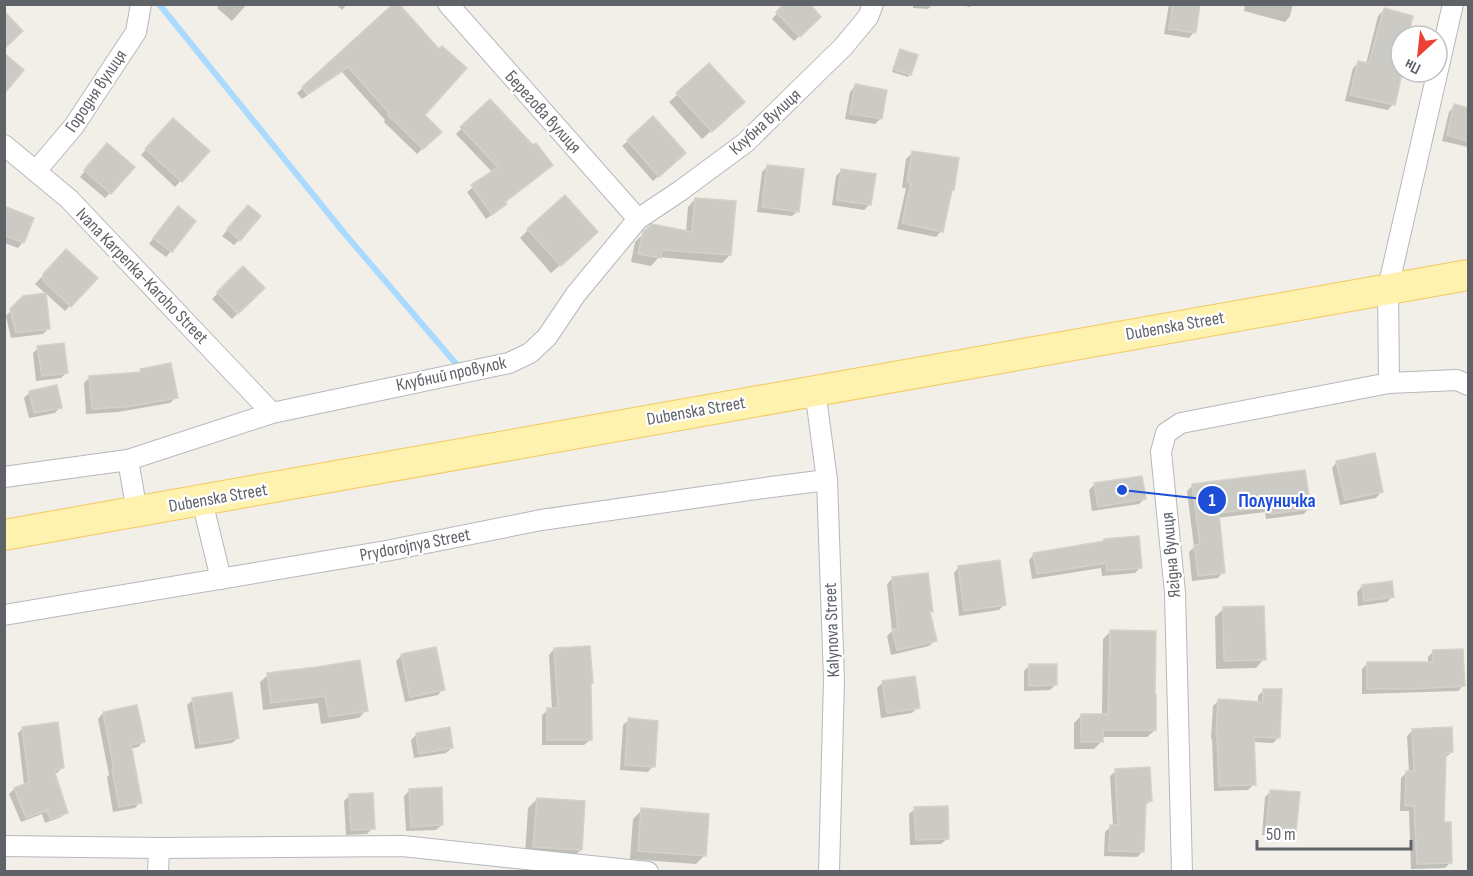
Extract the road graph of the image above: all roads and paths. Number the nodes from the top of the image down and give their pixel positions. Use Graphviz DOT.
graph roads {
  1 [pos="141,4"];
  2 [pos="447,4"];
  3 [pos="873,4"];
  4 [pos="1453,4"];
  5 [pos="4,146"];
  6 [pos="36,171"];
  7 [pos="638,219"];
  8 [pos="1468,275"];
  9 [pos="1388,288"];
  10 [pos="1389,383"];
  11 [pos="1468,385"];
  12 [pos="815,390"];
  13 [pos="272,413"];
  14 [pos="128,460"];
  15 [pos="4,477"];
  16 [pos="827,480"];
  17 [pos="202,501"];
  18 [pos="137,512"];
  19 [pos="4,535"];
  20 [pos="221,579"];
  21 [pos="4,615"];
  22 [pos="4,846"];
  23 [pos="159,848"];
  24 [pos="158,872"];
  25 [pos="648,872"];
  26 [pos="829,872"];
  27 [pos="1182,872"];
  1 -- 6 [label="street, Городня вулиця"];
  2 -- 7 [label="street, Берегова вулиця"];
  3 -- 7 [label="street, Клубна вулиця"];
  4 -- 9 [label="street"];
  5 -- 6 [label="street, Ivana Karpenka-Karoho Street"];
  6 -- 13 [label="street, Ivana Karpenka-Karoho Street"];
  7 -- 13 [label="street, Клубний провулок"];
  8 -- 9 [label="main road, Dubenska Street"];
  9 -- 10 [label="street"];
  9 -- 12 [label="main road, Dubenska Street"];
  10 -- 11 [label="street, Ягідна вулиця"];
  10 -- 27 [label="street, Ягідна вулиця"];
  12 -- 16 [label="street, Kalynova Street"];
  12 -- 17 [label="main road, Dubenska Street"];
  13 -- 14 [label="street, Клубний провулок"];
  14 -- 15 [label="street, Клубний провулок"];
  14 -- 18 [label="street"];
  16 -- 20 [label="street, Prydorojnya Street"];
  16 -- 26 [label="street, Kalynova Street"];
  17 -- 18 [label="main road, Dubenska Street"];
  17 -- 20 [label="street"];
  18 -- 19 [label="main road, Dubenska Street"];
  20 -- 21 [label="street, Prydorojnya Street"];
  22 -- 23 [label="street"];
  23 -- 24 [label="street"];
  23 -- 25 [label="street"];
}
